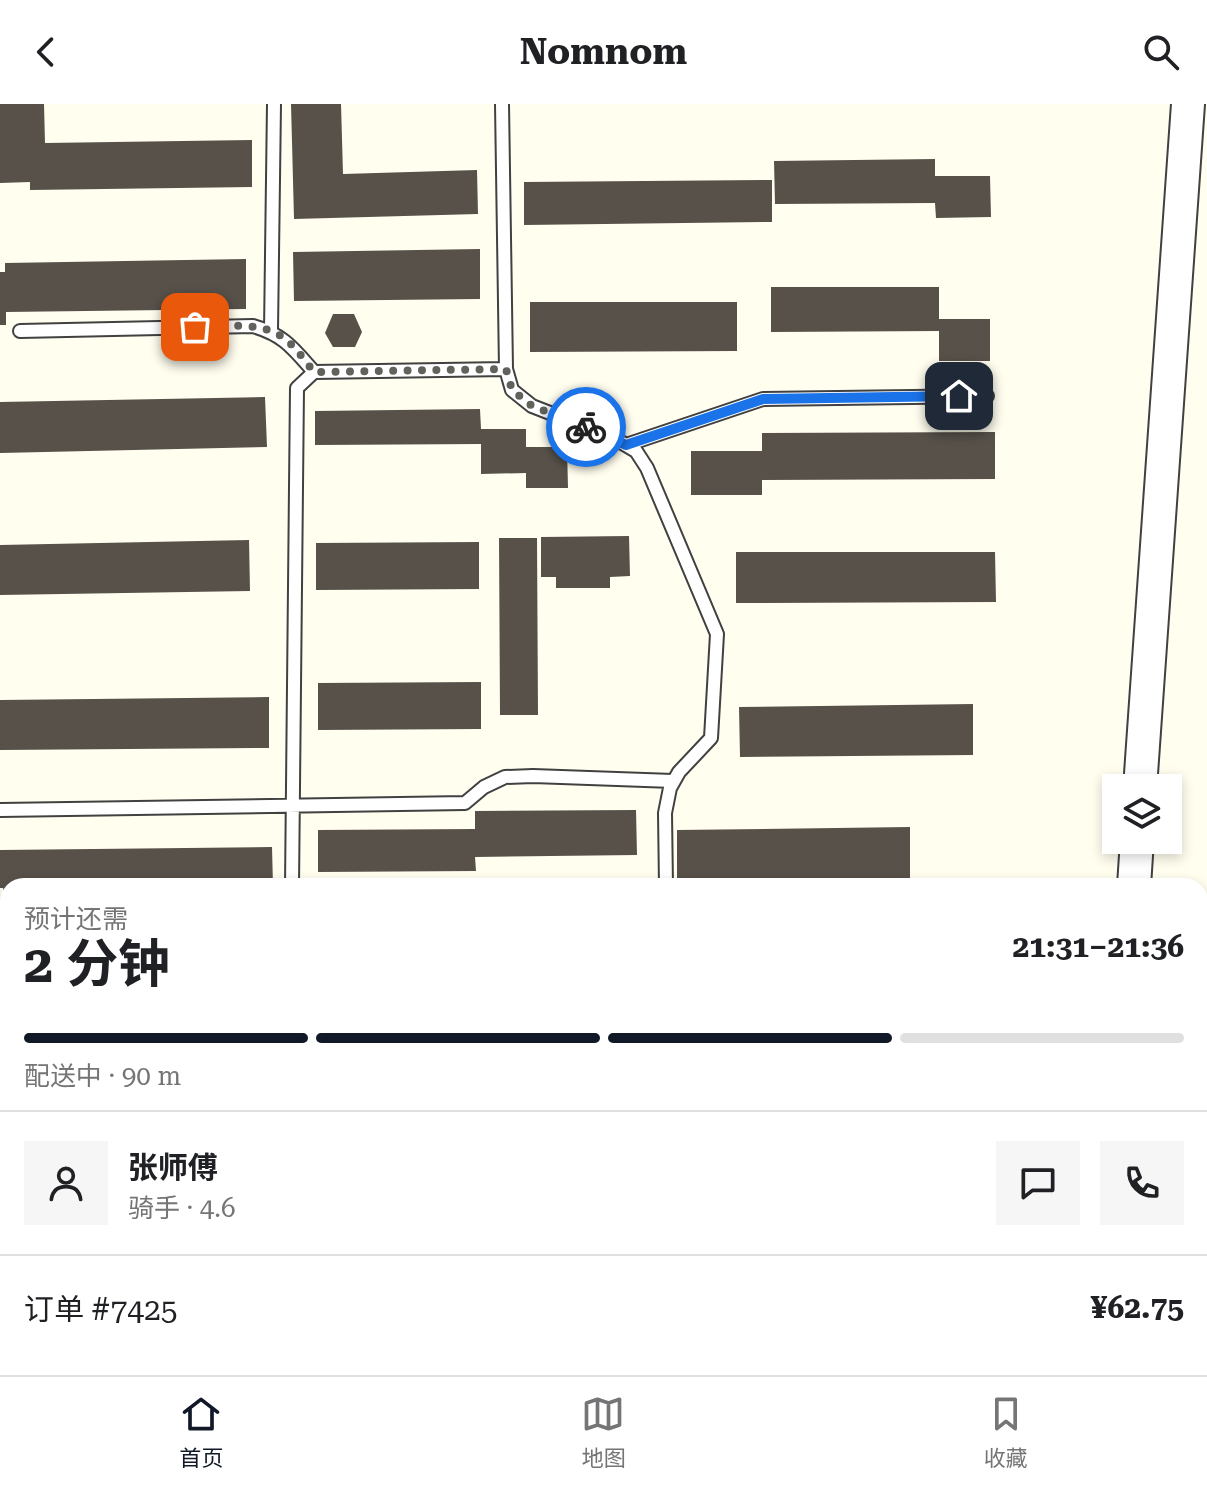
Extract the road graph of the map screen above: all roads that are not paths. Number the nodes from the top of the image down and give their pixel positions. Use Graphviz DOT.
graph roads {
  1 [pos="274,104"];
  2 [pos="502,104"];
  3 [pos="1188,104"];
  4 [pos="20,331"];
  5 [pos="271,331"];
  6 [pos="506,369"];
  7 [pos="314,372"];
  8 [pos="987,396"];
  9 [pos="626,445"];
  10 [pos="1141,774"];
  11 [pos="673,781"];
  12 [pos="292,806"];
  13 [pos="0,810"];
  14 [pos="1136,854"];
  15 [pos="292,878"];
  16 [pos="666,878"];
  17 [pos="1135,878"];
  1 -- 5 [label="lane"];
  2 -- 6 [label="lane"];
  3 -- 10 [label="street"];
  4 -- 5 [label="lane"];
  5 -- 7 [label="lane"];
  6 -- 7 [label="lane"];
  6 -- 9 [label="lane"];
  7 -- 12 [label="lane"];
  8 -- 9 [label="lane"];
  9 -- 11 [label="lane"];
  11 -- 12 [label="lane"];
  11 -- 16 [label="lane"];
  12 -- 13 [label="lane"];
  12 -- 15 [label="lane"];
  14 -- 17 [label="street"];
}
